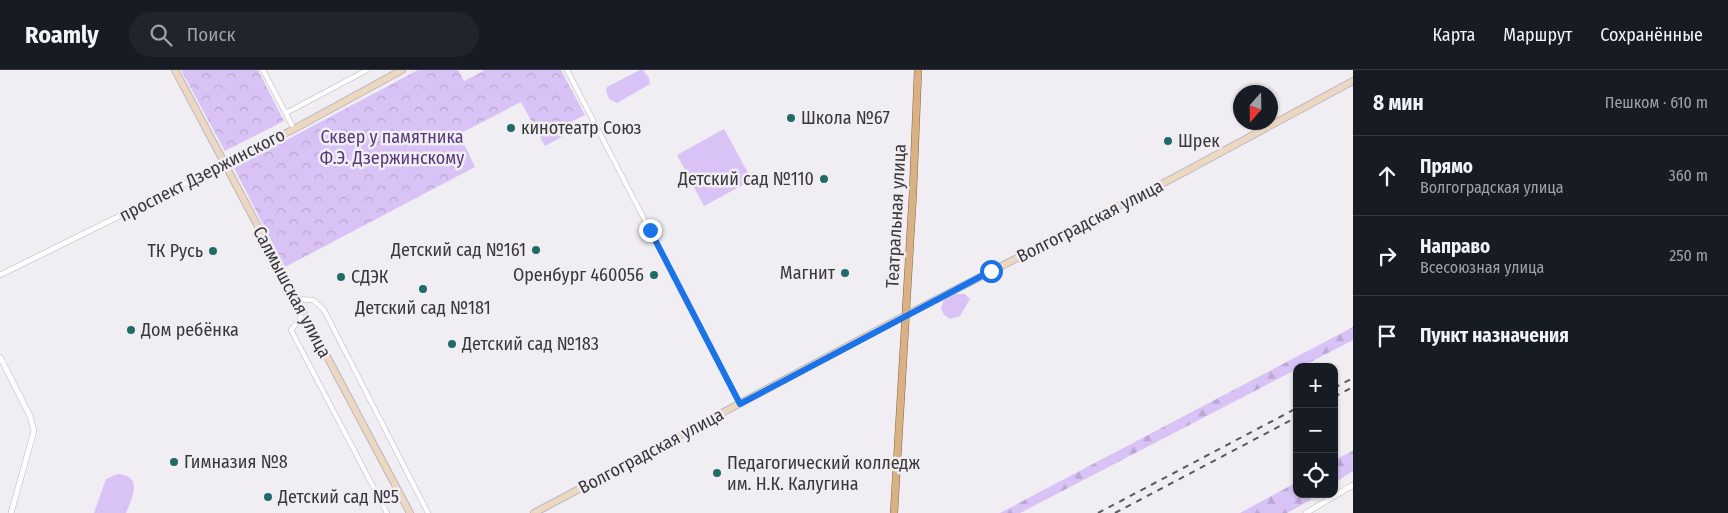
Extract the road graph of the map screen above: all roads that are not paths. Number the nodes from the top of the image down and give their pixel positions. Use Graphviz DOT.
graph roads {
  1 [pos="175,70"];
  2 [pos="263,70"];
  3 [pos="367,70"];
  4 [pos="402,70"];
  5 [pos="567,70"];
  6 [pos="918,70"];
  7 [pos="1353,81"];
  8 [pos="286,114"];
  9 [pos="294,129"];
  10 [pos="225,164"];
  11 [pos="0,275"];
  12 [pos="297,299"];
  13 [pos="304,314"];
  14 [pos="906,315"];
  15 [pos="0,357"];
  16 [pos="740,404"];
  17 [pos="1353,485"];
  18 [pos="11,513"];
  19 [pos="387,513"];
  20 [pos="410,513"];
  21 [pos="428,513"];
  22 [pos="534,513"];
  23 [pos="894,513"];
  24 [pos="1306,513"];
  1 -- 10 [label="main road, Салмышская улица"];
  2 -- 8 [label="street"];
  3 -- 8 [label="street"];
  4 -- 9 [label="main road, проспект Дзержинского"];
  5 -- 16 [label="street"];
  6 -- 14 [label="main road, Театральная улица"];
  7 -- 14 [label="main road, Волгоградская улица"];
  8 -- 9 [label="street"];
  9 -- 10 [label="main road, проспект Дзержинского"];
  10 -- 11 [label="street, проспект Дзержинского"];
  10 -- 12 [label="main road, Салмышская улица"];
  12 -- 13 [label="main road, Салмышская улица"];
  12 -- 21 [label="street"];
  13 -- 19 [label="street"];
  13 -- 20 [label="main road, Салмышская улица"];
  14 -- 16 [label="main road, Волгоградская улица"];
  14 -- 23 [label="main road, Театральная улица"];
  15 -- 18 [label="street"];
  16 -- 22 [label="main road, Волгоградская улица"];
  17 -- 24 [label="street"];
}
